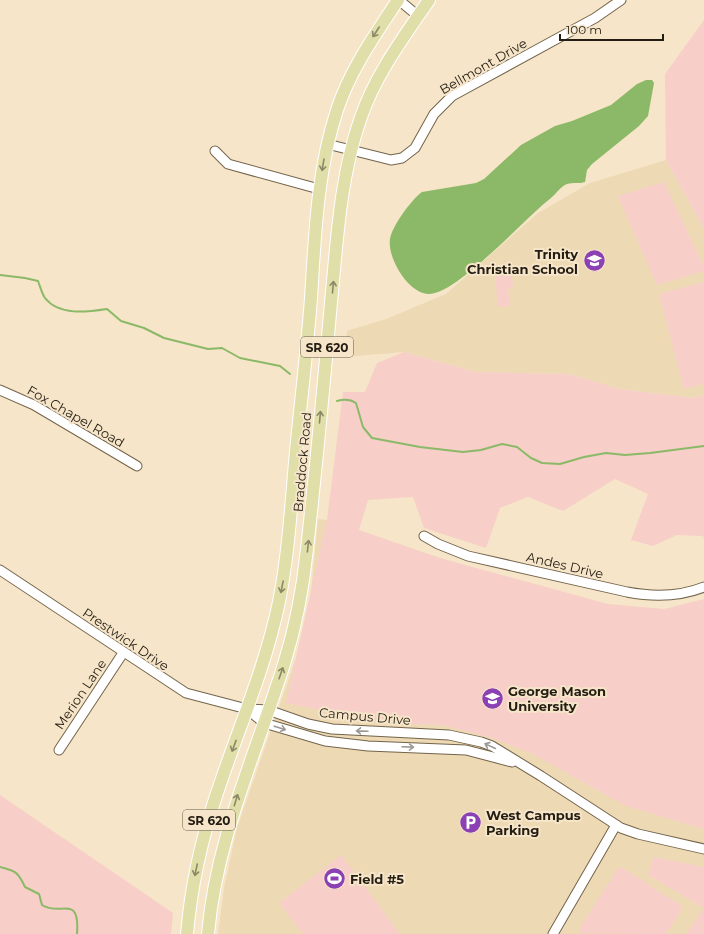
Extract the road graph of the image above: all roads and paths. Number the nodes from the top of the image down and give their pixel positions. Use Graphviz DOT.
graph roads {
  1 [pos="399,0"];
  2 [pos="429,0"];
  3 [pos="621,0"];
  4 [pos="418,16"];
  5 [pos="327,144"];
  6 [pos="351,150"];
  7 [pos="215,152"];
  8 [pos="319,189"];
  9 [pos="0,390"];
  10 [pos="137,466"];
  11 [pos="424,536"];
  12 [pos="0,570"];
  13 [pos="704,587"];
  14 [pos="123,653"];
  15 [pos="247,709"];
  16 [pos="268,710"];
  17 [pos="264,723"];
  18 [pos="59,750"];
  19 [pos="524,765"];
  20 [pos="616,825"];
  21 [pos="704,849"];
  22 [pos="187,934"];
  23 [pos="208,934"];
  24 [pos="553,934"];
  1 -- 4 [label="street"];
  1 -- 5 [label="main road, Braddock Road / SR 620, one-way"];
  2 -- 4 [label="main road, Braddock Road / SR 620"];
  3 -- 6 [label="street, Bellmont Drive"];
  4 -- 6 [label="main road, Braddock Road / SR 620"];
  5 -- 6 [label="street, Bellmont Drive"];
  5 -- 8 [label="main road, Braddock Road / SR 620, one-way"];
  16 -- 6 [label="main road, Braddock Road / SR 620, one-way"];
  7 -- 8 [label="street"];
  8 -- 15 [label="main road, Braddock Road / SR 620, one-way"];
  9 -- 10 [label="street, Fox Chapel Road"];
  11 -- 13 [label="street, Andes Drive"];
  12 -- 14 [label="street, Prestwick Drive"];
  14 -- 15 [label="street, Prestwick Drive"];
  14 -- 18 [label="street, Merion Lane"];
  15 -- 16 [label="street, Campus Drive"];
  15 -- 17 [label="street, Campus Drive"];
  15 -- 22 [label="main road, Braddock Road / SR 620, one-way"];
  16 -- 17 [label="main road, Braddock Road / SR 620"];
  19 -- 16 [label="street, Campus Drive, one-way"];
  17 -- 19 [label="street, Campus Drive, one-way"];
  23 -- 17 [label="main road, Braddock Road / SR 620, one-way"];
  19 -- 20 [label="street, Campus Drive"];
  20 -- 21 [label="street, Campus Drive"];
  20 -- 24 [label="street"];
}
